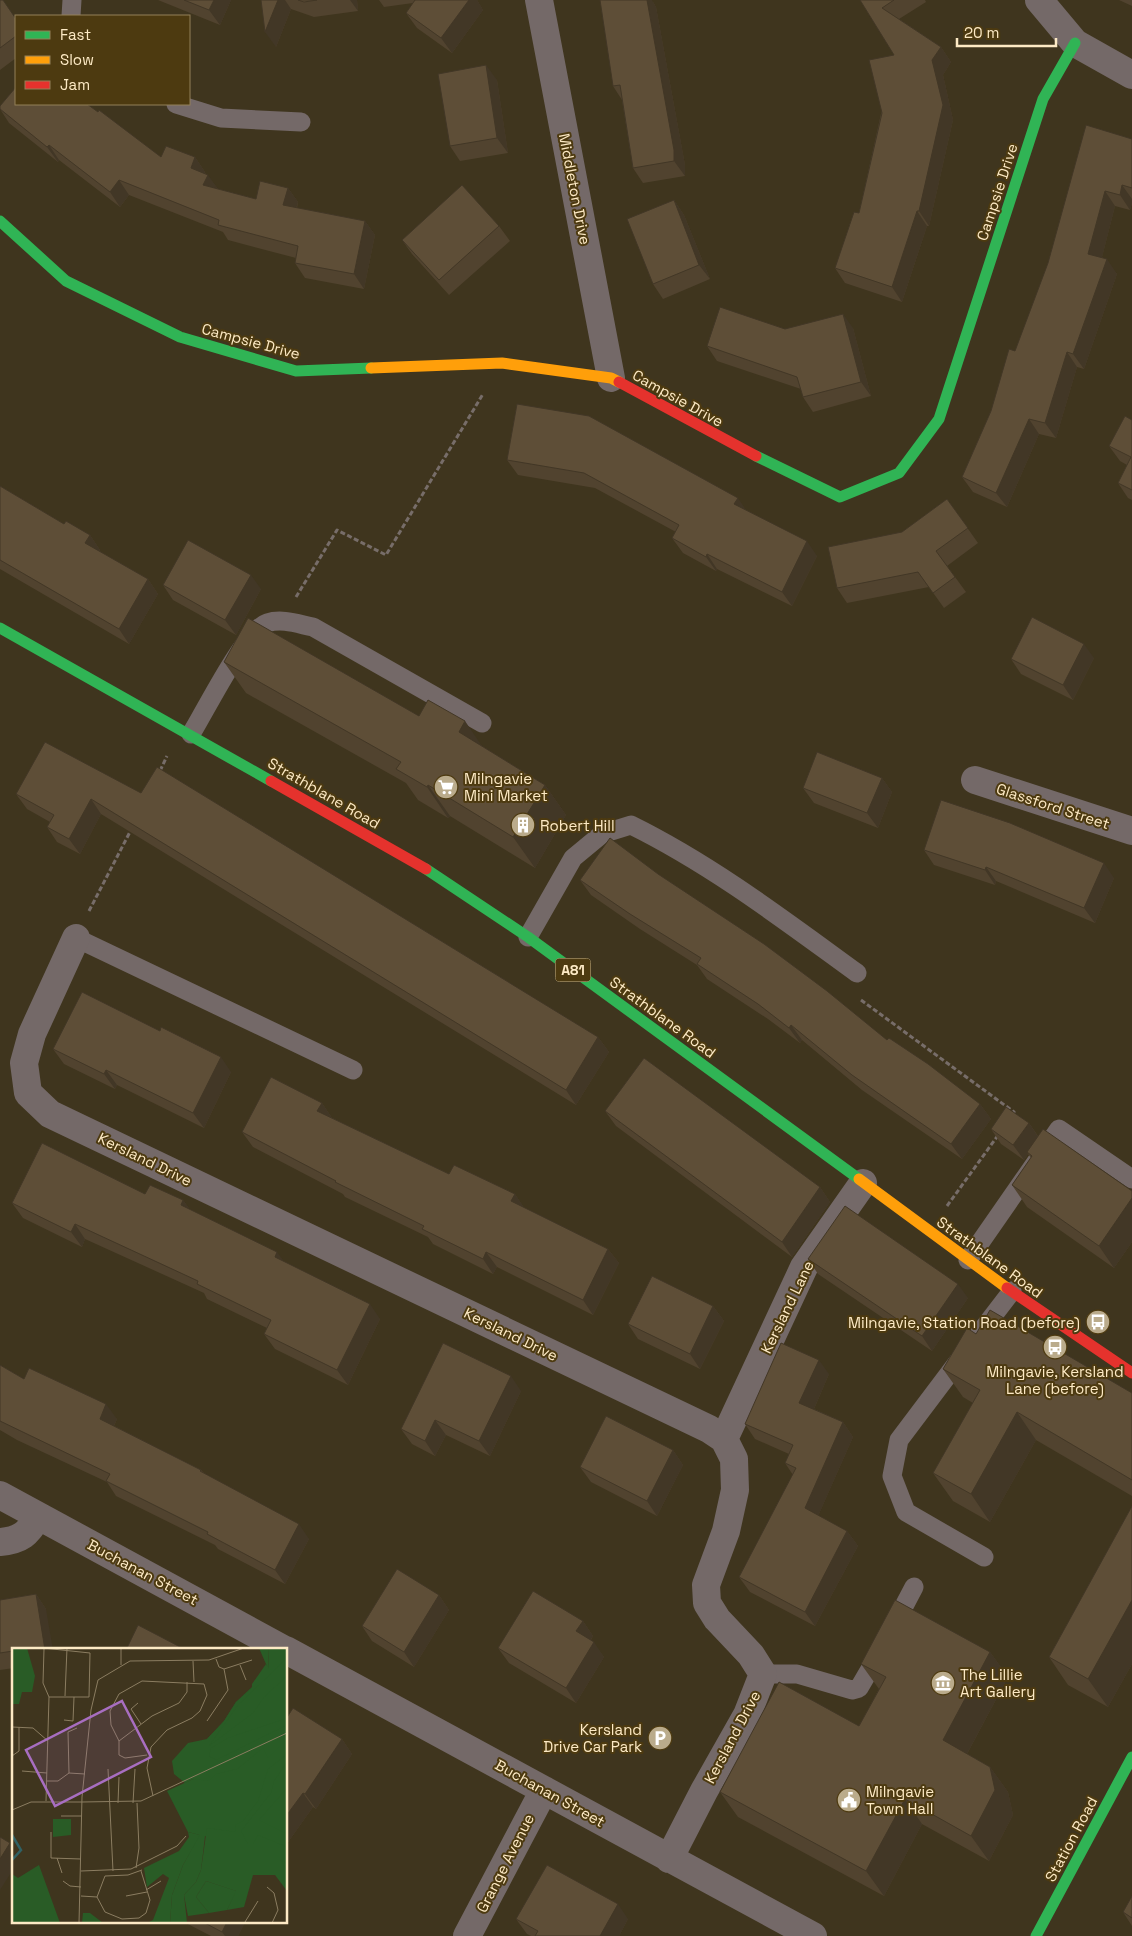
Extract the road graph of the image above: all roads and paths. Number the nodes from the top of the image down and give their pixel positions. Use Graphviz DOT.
graph roads {
  1 [pos="72,0"];
  2 [pos="539,0"];
  3 [pos="1039,0"];
  4 [pos="71,15"];
  5 [pos="1075,43"];
  6 [pos="1132,75"];
  7 [pos="179,105"];
  8 [pos="301,122"];
  9 [pos="0,221"];
  10 [pos="611,378"];
  11 [pos="483,394"];
  12 [pos="282,620"];
  13 [pos="0,628"];
  14 [pos="482,723"];
  15 [pos="186,731"];
  16 [pos="159,773"];
  17 [pos="975,780"];
  18 [pos="133,826"];
  19 [pos="1132,832"];
  20 [pos="528,937"];
  21 [pos="76,938"];
  22 [pos="857,974"];
  23 [pos="353,1070"];
  24 [pos="1009,1120"];
  25 [pos="1003,1128"];
  26 [pos="1132,1178"];
  27 [pos="863,1183"];
  28 [pos="929,1231"];
  29 [pos="968,1260"];
  30 [pos="1012,1291"];
  31 [pos="1132,1373"];
  32 [pos="724,1439"];
  33 [pos="0,1495"];
  34 [pos="38,1516"];
  35 [pos="0,1542"];
  36 [pos="984,1557"];
  37 [pos="914,1587"];
  38 [pos="282,1648"];
  39 [pos="288,1651"];
  40 [pos="763,1674"];
  41 [pos="1132,1757"];
  42 [pos="544,1790"];
  43 [pos="669,1859"];
  44 [pos="468,1936"];
  45 [pos="813,1936"];
  46 [pos="1036,1936"];
  1 -- 4 [label="lane"];
  2 -- 10 [label="street, Middleton Drive"];
  3 -- 5 [label="street"];
  5 -- 6 [label="street"];
  5 -- 10 [label="main road, Campsie Drive"];
  7 -- 8 [label="lane"];
  9 -- 10 [label="main road, Campsie Drive"];
  11 -- 12 [label="path"];
  12 -- 14 [label="lane"];
  12 -- 15 [label="lane"];
  13 -- 15 [label="main road, Strathblane Road / A81"];
  15 -- 16 [label="path"];
  15 -- 20 [label="main road, Strathblane Road / A81"];
  17 -- 19 [label="street, Glassford Street"];
  18 -- 21 [label="path"];
  20 -- 22 [label="lane"];
  20 -- 27 [label="main road, Strathblane Road / A81"];
  21 -- 23 [label="lane"];
  21 -- 32 [label="street, Kersland Drive"];
  22 -- 24 [label="path"];
  25 -- 28 [label="path"];
  26 -- 29 [label="lane"];
  27 -- 28 [label="main road, Strathblane Road / A81"];
  27 -- 32 [label="street, Kersland Lane"];
  28 -- 29 [label="main road, Strathblane Road / A81"];
  29 -- 30 [label="main road, Strathblane Road / A81"];
  30 -- 31 [label="main road, Strathblane Road / A81"];
  30 -- 36 [label="lane"];
  32 -- 40 [label="street, Kersland Drive"];
  33 -- 34 [label="street, Buchanan Street"];
  34 -- 35 [label="street"];
  34 -- 38 [label="street, Buchanan Street"];
  37 -- 40 [label="lane"];
  39 -- 42 [label="street, Buchanan Street"];
  40 -- 43 [label="street, Kersland Drive"];
  41 -- 46 [label="main road, Station Road"];
  42 -- 43 [label="street, Buchanan Street"];
  42 -- 44 [label="street, Grange Avenue"];
  43 -- 45 [label="street, Buchanan Street"];
}
